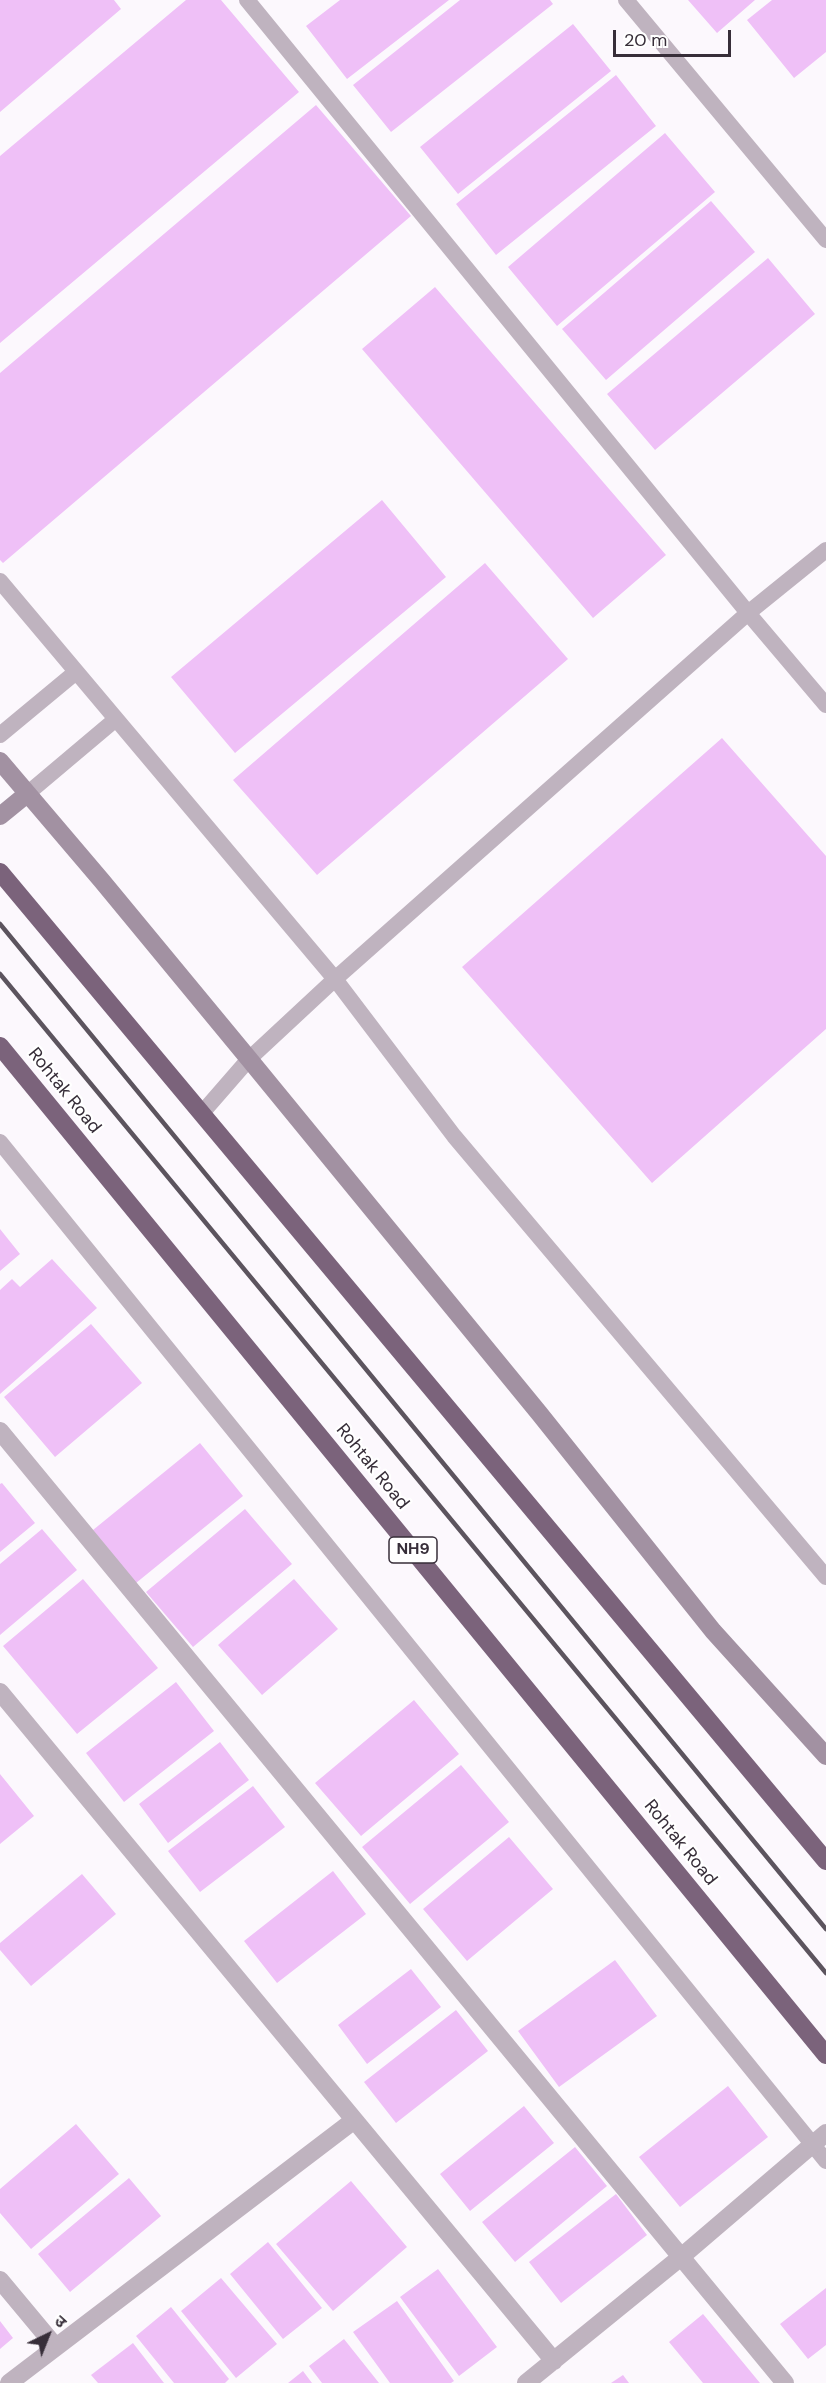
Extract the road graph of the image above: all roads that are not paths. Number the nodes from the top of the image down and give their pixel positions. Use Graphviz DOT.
graph roads {
  1 [pos="248,0"];
  2 [pos="626,0"];
  3 [pos="826,240"];
  4 [pos="826,550"];
  5 [pos="0,582"];
  6 [pos="748,613"];
  7 [pos="76,672"];
  8 [pos="826,705"];
  9 [pos="116,719"];
  10 [pos="0,735"];
  11 [pos="0,761"];
  12 [pos="27,794"];
  13 [pos="0,816"];
  14 [pos="0,872"];
  15 [pos="335,980"];
  16 [pos="0,1046"];
  17 [pos="249,1059"];
  18 [pos="202,1113"];
  19 [pos="0,1142"];
  20 [pos="0,1431"];
  21 [pos="826,1577"];
  22 [pos="0,1692"];
  23 [pos="826,1756"];
  24 [pos="826,1861"];
  25 [pos="826,2055"];
  26 [pos="353,2121"];
  27 [pos="819,2138"];
  28 [pos="826,2161"];
  29 [pos="681,2257"];
  30 [pos="0,2280"];
  31 [pos="56,2346"];
  32 [pos="554,2361"];
  33 [pos="9,2383"];
  34 [pos="526,2383"];
  35 [pos="784,2383"];
  1 -- 6 [label="lane"];
  2 -- 3 [label="lane"];
  4 -- 6 [label="lane"];
  5 -- 7 [label="lane"];
  6 -- 8 [label="lane"];
  6 -- 15 [label="lane"];
  7 -- 9 [label="lane"];
  7 -- 10 [label="lane"];
  9 -- 12 [label="lane"];
  9 -- 15 [label="lane"];
  11 -- 12 [label="street"];
  12 -- 13 [label="street"];
  12 -- 17 [label="street"];
  14 -- 18 [label="highway"];
  15 -- 17 [label="lane"];
  15 -- 21 [label="lane"];
  16 -- 25 [label="highway, Rohtak Road / NH9"];
  17 -- 18 [label="lane"];
  17 -- 23 [label="street"];
  18 -- 24 [label="highway"];
  19 -- 27 [label="lane"];
  20 -- 29 [label="street"];
  22 -- 26 [label="street"];
  26 -- 31 [label="street"];
  26 -- 32 [label="street"];
  27 -- 28 [label="lane"];
  27 -- 29 [label="street"];
  29 -- 32 [label="street"];
  29 -- 35 [label="street"];
  30 -- 31 [label="street"];
  31 -- 33 [label="street"];
  32 -- 34 [label="street"];
}
